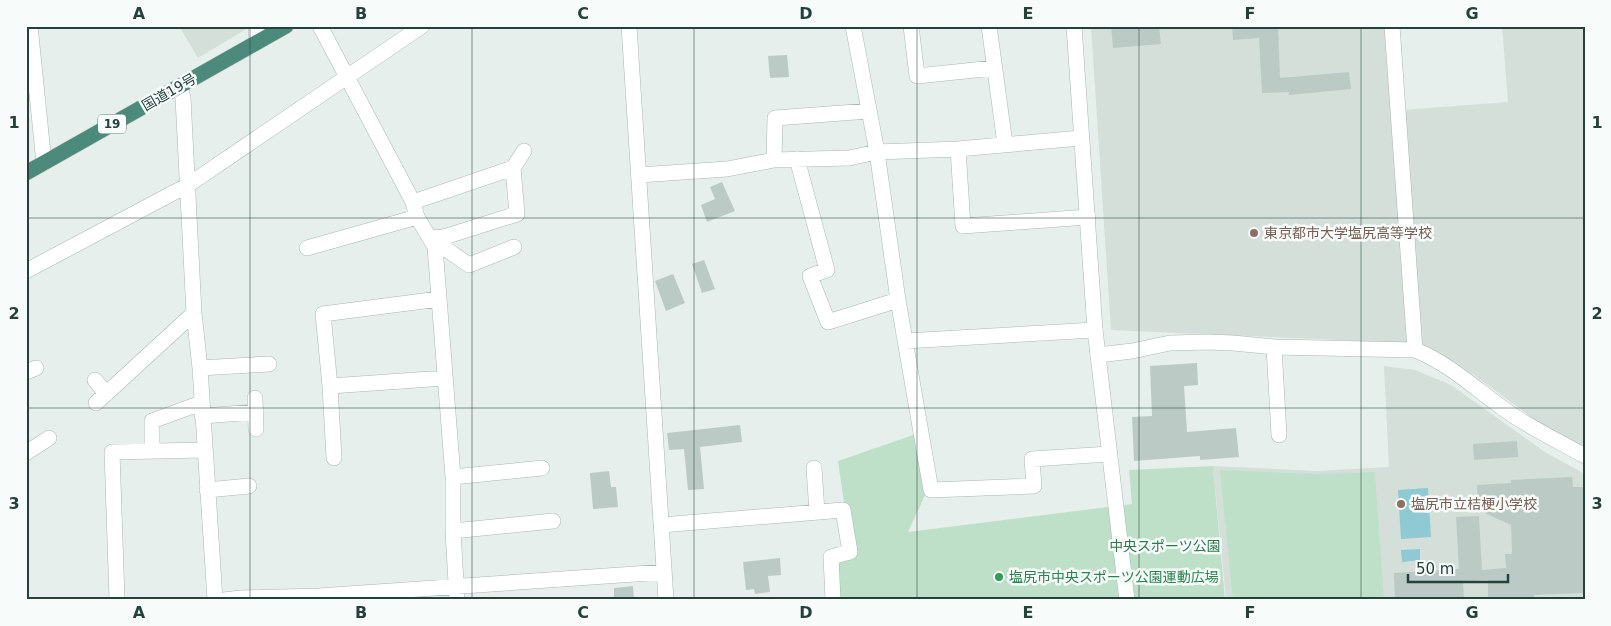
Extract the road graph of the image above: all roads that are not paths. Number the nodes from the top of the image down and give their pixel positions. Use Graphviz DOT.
graph roads {
  1 [pos="30,26"];
  2 [pos="256,26"];
  3 [pos="286,26"];
  4 [pos="320,26"];
  5 [pos="422,26"];
  6 [pos="629,26"];
  7 [pos="854,26"];
  8 [pos="911,26"];
  9 [pos="989,26"];
  10 [pos="1074,26"];
  11 [pos="1392,26"];
  12 [pos="257,42"];
  13 [pos="994,68"];
  14 [pos="348,77"];
  15 [pos="180,86"];
  16 [pos="869,111"];
  17 [pos="1081,138"];
  18 [pos="1005,144"];
  19 [pos="958,148"];
  20 [pos="524,151"];
  21 [pos="877,152"];
  22 [pos="796,159"];
  23 [pos="774,160"];
  24 [pos="44,163"];
  25 [pos="512,168"];
  26 [pos="26,173"];
  27 [pos="639,175"];
  28 [pos="188,186"];
  29 [pos="413,202"];
  30 [pos="1088,217"];
  31 [pos="417,218"];
  32 [pos="430,238"];
  33 [pos="514,247"];
  34 [pos="307,248"];
  35 [pos="26,271"];
  36 [pos="439,299"];
  37 [pos="898,300"];
  38 [pos="194,313"];
  39 [pos="1095,330"];
  40 [pos="904,341"];
  41 [pos="1274,347"];
  42 [pos="1415,350"];
  43 [pos="1098,354"];
  44 [pos="269,364"];
  45 [pos="200,368"];
  46 [pos="445,378"];
  47 [pos="95,380"];
  48 [pos="330,386"];
  49 [pos="202,409"];
  50 [pos="256,430"];
  51 [pos="1279,436"];
  52 [pos="48,438"];
  53 [pos="204,450"];
  54 [pos="152,451"];
  55 [pos="26,453"];
  56 [pos="1109,454"];
  57 [pos="1585,456"];
  58 [pos="334,458"];
  59 [pos="542,468"];
  60 [pos="814,468"];
  61 [pos="453,477"];
  62 [pos="249,486"];
  63 [pos="207,490"];
  64 [pos="817,512"];
  65 [pos="553,522"];
  66 [pos="661,525"];
  67 [pos="453,531"];
  68 [pos="664,572"];
  69 [pos="457,593"];
  70 [pos="319,598"];
  71 [pos="241,599"];
  72 [pos="117,600"];
  73 [pos="215,600"];
  74 [pos="224,600"];
  75 [pos="666,600"];
  76 [pos="833,600"];
  77 [pos="1127,600"];
  1 -- 24 [label="street"];
  2 -- 12 [label="street"];
  3 -- 12 [label="highway, 国道19号 / 19"];
  4 -- 14 [label="street"];
  5 -- 14 [label="street"];
  6 -- 27 [label="street"];
  7 -- 16 [label="street"];
  8 -- 13 [label="street"];
  9 -- 13 [label="street"];
  10 -- 17 [label="street"];
  11 -- 42 [label="street"];
  12 -- 15 [label="highway, 国道19号 / 19"];
  13 -- 18 [label="street"];
  14 -- 28 [label="street"];
  14 -- 29 [label="street"];
  15 -- 24 [label="highway, 国道19号 / 19"];
  15 -- 28 [label="street"];
  16 -- 21 [label="street"];
  16 -- 23 [label="street"];
  17 -- 18 [label="street"];
  17 -- 30 [label="street"];
  18 -- 19 [label="street"];
  19 -- 21 [label="street"];
  19 -- 30 [label="street"];
  20 -- 25 [label="street"];
  21 -- 22 [label="street"];
  21 -- 37 [label="street"];
  22 -- 23 [label="street"];
  22 -- 37 [label="street"];
  23 -- 27 [label="street"];
  24 -- 26 [label="highway, 国道19号 / 19"];
  25 -- 29 [label="street"];
  25 -- 32 [label="street"];
  27 -- 66 [label="street"];
  28 -- 35 [label="street"];
  28 -- 38 [label="street"];
  29 -- 31 [label="street"];
  30 -- 39 [label="street"];
  31 -- 32 [label="street"];
  31 -- 34 [label="street"];
  32 -- 33 [label="street"];
  32 -- 36 [label="street"];
  36 -- 46 [label="street"];
  36 -- 48 [label="street"];
  37 -- 40 [label="street"];
  38 -- 45 [label="street"];
  38 -- 47 [label="street"];
  39 -- 40 [label="street"];
  39 -- 43 [label="street"];
  40 -- 56 [label="street"];
  41 -- 42 [label="street"];
  41 -- 43 [label="street"];
  41 -- 51 [label="street"];
  42 -- 57 [label="street"];
  43 -- 56 [label="street"];
  44 -- 45 [label="street"];
  45 -- 49 [label="street"];
  46 -- 48 [label="street"];
  46 -- 61 [label="street"];
  48 -- 58 [label="street"];
  49 -- 50 [label="street"];
  49 -- 53 [label="street"];
  49 -- 54 [label="street"];
  52 -- 55 [label="street"];
  53 -- 54 [label="street"];
  53 -- 63 [label="street"];
  54 -- 72 [label="street"];
  56 -- 77 [label="street"];
  59 -- 61 [label="street"];
  60 -- 64 [label="street"];
  61 -- 67 [label="street"];
  62 -- 63 [label="street"];
  63 -- 73 [label="street"];
  64 -- 66 [label="street"];
  64 -- 76 [label="street"];
  65 -- 67 [label="street"];
  66 -- 68 [label="street"];
  67 -- 69 [label="street"];
  68 -- 69 [label="street"];
  68 -- 75 [label="street"];
  69 -- 70 [label="street"];
  70 -- 71 [label="street"];
  71 -- 74 [label="street"];
}
